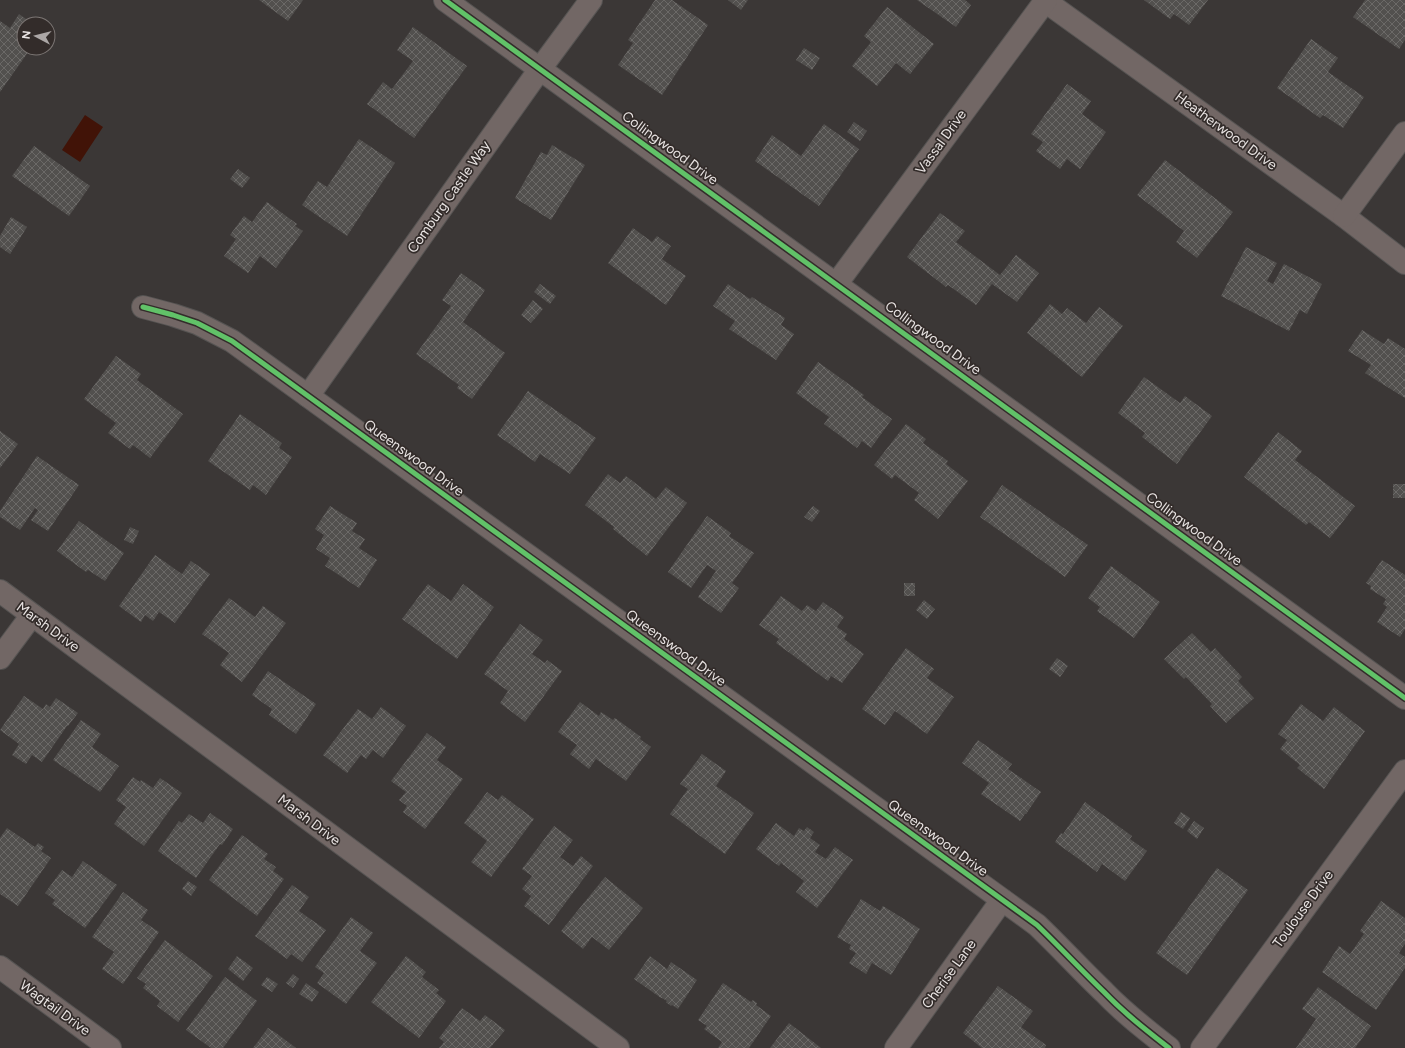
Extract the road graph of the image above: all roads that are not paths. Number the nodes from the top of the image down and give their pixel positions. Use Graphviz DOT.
graph roads {
  1 [pos="445,0"];
  2 [pos="591,0"];
  3 [pos="1045,0"];
  4 [pos="540,69"];
  5 [pos="1405,133"];
  6 [pos="1344,216"];
  7 [pos="1405,263"];
  8 [pos="837,283"];
  9 [pos="143,307"];
  10 [pos="308,396"];
  11 [pos="0,592"];
  12 [pos="32,615"];
  13 [pos="0,658"];
  14 [pos="1405,698"];
  15 [pos="1405,770"];
  16 [pos="1002,900"];
  17 [pos="0,967"];
  18 [pos="110,1048"];
  19 [pos="618,1048"];
  20 [pos="896,1048"];
  21 [pos="1169,1048"];
  22 [pos="1202,1048"];
  1 -- 4 [label="street, Collingwood Drive"];
  2 -- 4 [label="street, Comburg Castle Way"];
  3 -- 6 [label="street, Heatherwood Drive"];
  3 -- 8 [label="street, Vassal Drive"];
  4 -- 8 [label="street, Collingwood Drive"];
  4 -- 10 [label="street, Comburg Castle Way"];
  5 -- 6 [label="street"];
  6 -- 7 [label="street, Heatherwood Drive"];
  8 -- 14 [label="street, Collingwood Drive"];
  9 -- 10 [label="street, Queenswood Drive"];
  10 -- 16 [label="street, Queenswood Drive"];
  11 -- 12 [label="street, Marsh Drive"];
  12 -- 13 [label="street"];
  12 -- 19 [label="street, Marsh Drive"];
  15 -- 22 [label="street, Toulouse Drive"];
  16 -- 20 [label="street, Cherise Lane"];
  16 -- 21 [label="street, Queenswood Drive"];
  17 -- 18 [label="street, Wagtail Drive"];
}
